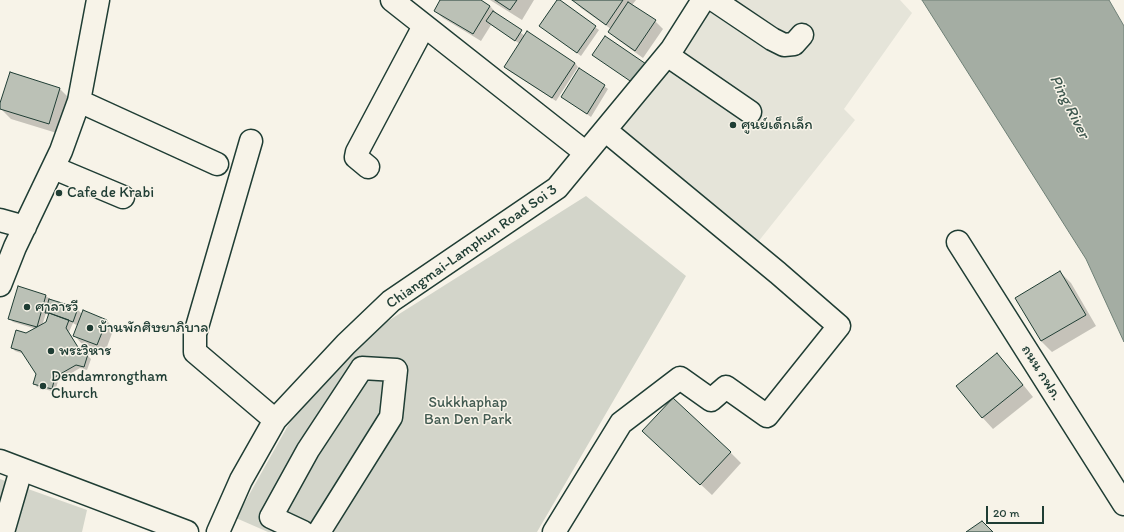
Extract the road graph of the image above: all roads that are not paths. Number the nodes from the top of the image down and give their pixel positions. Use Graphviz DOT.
graph roads {
  1 [pos="98,0"];
  2 [pos="392,0"];
  3 [pos="703,0"];
  4 [pos="714,0"];
  5 [pos="424,26"];
  6 [pos="802,35"];
  7 [pos="667,54"];
  8 [pos="79,101"];
  9 [pos="750,112"];
  10 [pos="605,130"];
  11 [pos="251,141"];
  12 [pos="586,153"];
  13 [pos="217,164"];
  14 [pos="368,167"];
  15 [pos="54,168"];
  16 [pos="123,197"];
  17 [pos="0,220"];
  18 [pos="25,227"];
  19 [pos="958,242"];
  20 [pos="0,285"];
  21 [pos="346,344"];
  22 [pos="362,368"];
  23 [pos="275,420"];
  24 [pos="0,461"];
  25 [pos="21,470"];
  26 [pos="1124,504"];
  27 [pos="3,532"];
  28 [pos="187,532"];
  29 [pos="218,532"];
  30 [pos="304,532"];
  31 [pos="318,532"];
  32 [pos="554,532"];
  1 -- 8 [label="street"];
  2 -- 5 [label="street"];
  3 -- 7 [label="street, Chiangmai-Lamphun Road Soi 3"];
  4 -- 6 [label="street"];
  5 -- 12 [label="street"];
  5 -- 14 [label="street"];
  7 -- 9 [label="street"];
  7 -- 10 [label="street, Chiangmai-Lamphun Road Soi 3"];
  8 -- 13 [label="street"];
  8 -- 15 [label="street"];
  10 -- 12 [label="street, Chiangmai-Lamphun Road Soi 3"];
  10 -- 32 [label="street"];
  11 -- 23 [label="street"];
  12 -- 21 [label="street, Chiangmai-Lamphun Road Soi 3"];
  15 -- 16 [label="street"];
  15 -- 18 [label="street"];
  17 -- 18 [label="street"];
  18 -- 20 [label="street"];
  19 -- 26 [label="street, ถนน กฟภ."];
  21 -- 22 [label="street"];
  21 -- 23 [label="street, Chiangmai-Lamphun Road Soi 3"];
  22 -- 30 [label="street"];
  22 -- 31 [label="street"];
  23 -- 29 [label="street, Chiangmai-Lamphun Road Soi 3"];
  24 -- 25 [label="street"];
  25 -- 27 [label="street"];
  25 -- 28 [label="street"];
}
